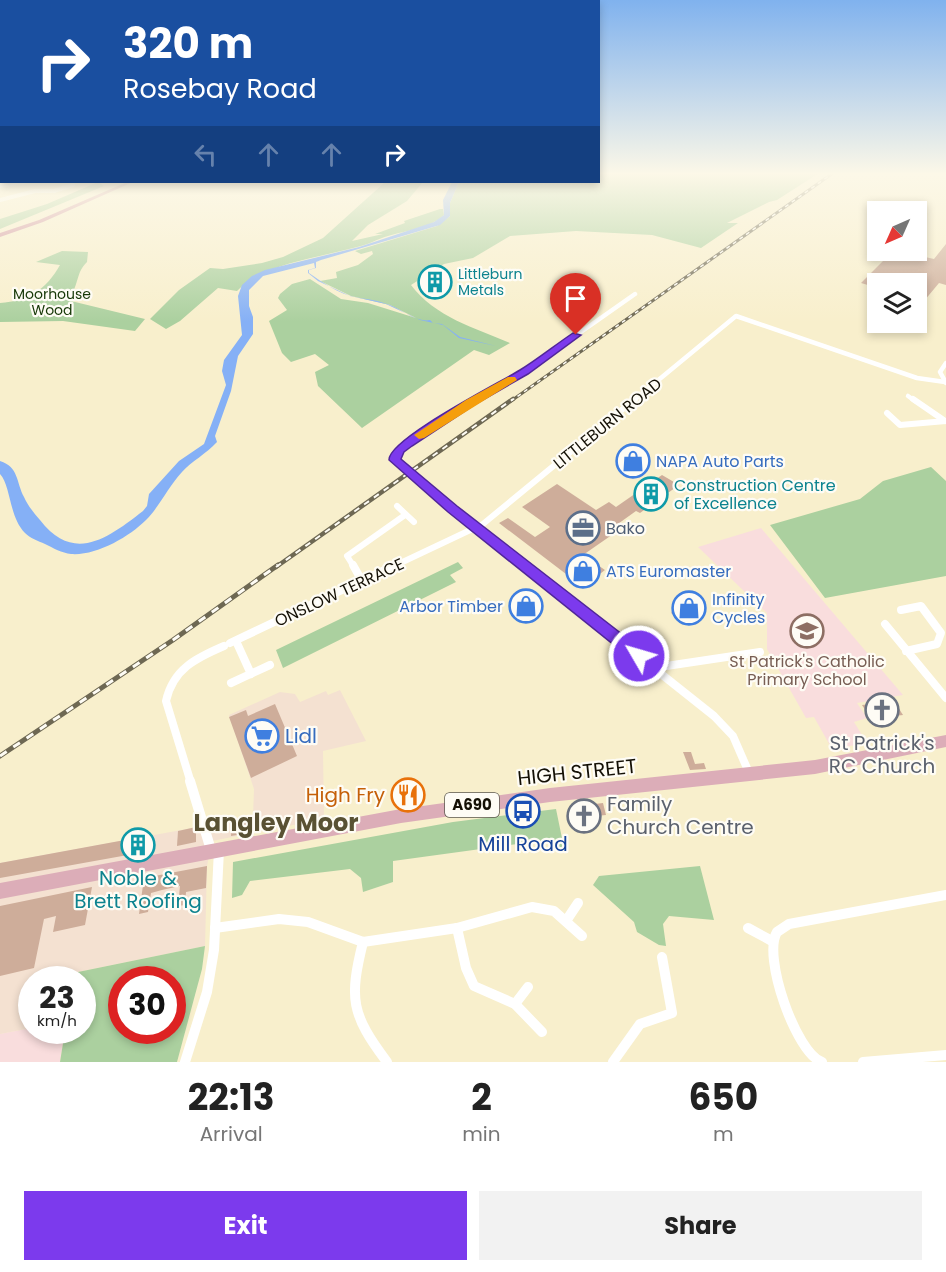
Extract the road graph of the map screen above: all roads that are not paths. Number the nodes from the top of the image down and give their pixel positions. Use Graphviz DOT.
graph roads {
  1 [pos="27,223"];
  2 [pos="36,223"];
  3 [pos="0,234"];
  4 [pos="635,294"];
  5 [pos="946,363"];
  6 [pos="946,383"];
  7 [pos="908,396"];
  8 [pos="886,413"];
  9 [pos="946,421"];
  10 [pos="397,506"];
  11 [pos="405,515"];
  12 [pos="414,522"];
  13 [pos="477,528"];
  14 [pos="448,541"];
  15 [pos="362,581"];
  16 [pos="901,610"];
  17 [pos="885,624"];
  18 [pos="230,643"];
  19 [pos="906,651"];
  20 [pos="759,652"];
  21 [pos="270,665"];
  22 [pos="653,668"];
  23 [pos="251,674"];
  24 [pos="231,683"];
  25 [pos="946,698"];
  26 [pos="946,741"];
  27 [pos="750,775"];
  28 [pos="215,849"];
  29 [pos="0,891"];
  30 [pos="946,895"];
  31 [pos="578,903"];
  32 [pos="566,921"];
  33 [pos="748,927"];
  34 [pos="215,928"];
  35 [pos="457,928"];
  36 [pos="582,936"];
  37 [pos="772,940"];
  38 [pos="363,942"];
  39 [pos="662,957"];
  40 [pos="528,987"];
  41 [pos="515,1004"];
  42 [pos="542,1032"];
  43 [pos="946,1055"];
  44 [pos="819,1061"];
  45 [pos="185,1062"];
  46 [pos="387,1062"];
  47 [pos="613,1062"];
  48 [pos="863,1062"];
  1 -- 3 [label="highway"];
  2 -- 3 [label="highway"];
  4 -- 13 [label="street"];
  5 -- 6 [label="street"];
  6 -- 13 [label="street, LITTLEBURN ROAD"];
  7 -- 9 [label="street"];
  8 -- 9 [label="street"];
  10 -- 11 [label="street"];
  11 -- 12 [label="street"];
  11 -- 15 [label="street"];
  13 -- 14 [label="street, LITTLEBURN ROAD"];
  13 -- 22 [label="street"];
  14 -- 15 [label="street, ONSLOW TERRACE"];
  15 -- 18 [label="street, ONSLOW TERRACE"];
  16 -- 19 [label="street"];
  17 -- 19 [label="street"];
  18 -- 23 [label="street"];
  18 -- 28 [label="street, ONSLOW TERRACE"];
  19 -- 25 [label="street"];
  20 -- 22 [label="street"];
  21 -- 23 [label="street"];
  22 -- 27 [label="street"];
  23 -- 24 [label="street"];
  26 -- 27 [label="main road, HIGH STREET / A690"];
  27 -- 28 [label="main road, HIGH STREET / A690"];
  28 -- 29 [label="main road, HIGH STREET / A690"];
  28 -- 34 [label="street, ONSLOW TERRACE"];
  30 -- 37 [label="street"];
  31 -- 32 [label="street"];
  32 -- 35 [label="street"];
  32 -- 36 [label="street"];
  33 -- 37 [label="street"];
  34 -- 38 [label="street"];
  34 -- 45 [label="street, ONSLOW TERRACE"];
  35 -- 38 [label="street"];
  35 -- 41 [label="street"];
  37 -- 44 [label="street"];
  38 -- 46 [label="street"];
  39 -- 47 [label="street"];
  40 -- 41 [label="street"];
  41 -- 42 [label="street"];
  43 -- 48 [label="street"];
}
